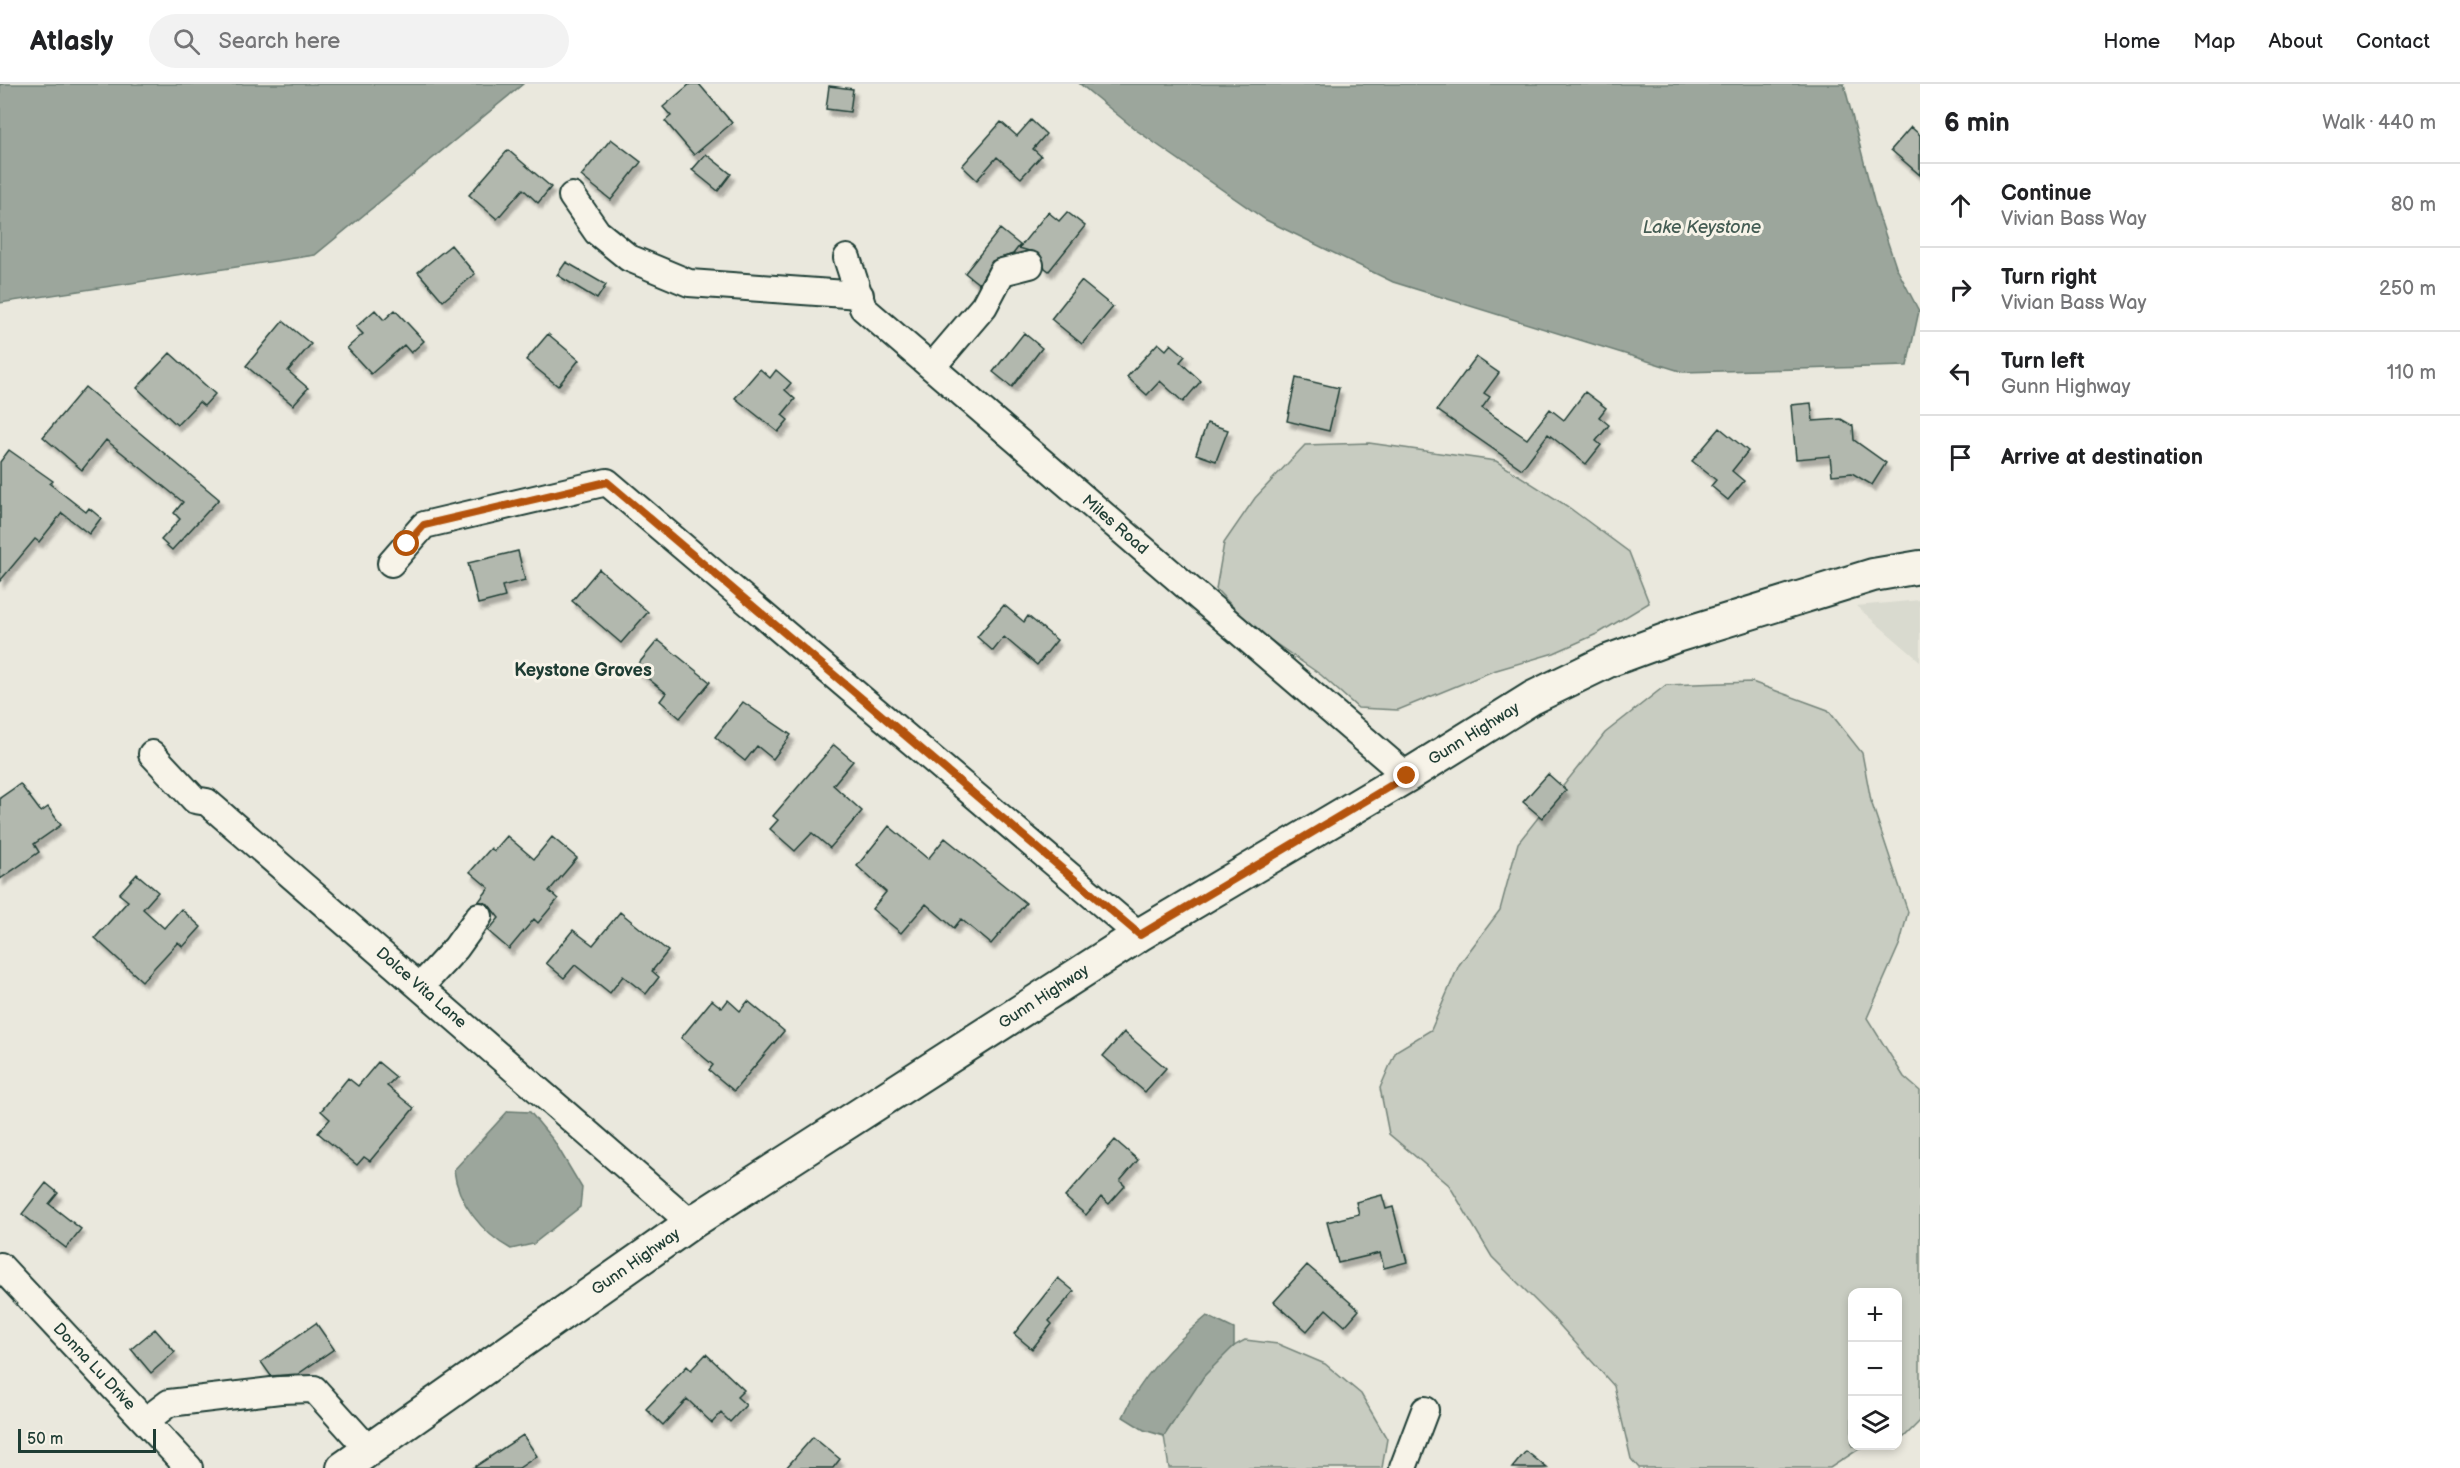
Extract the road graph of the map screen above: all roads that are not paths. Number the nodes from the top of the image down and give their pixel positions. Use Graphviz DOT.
graph roads {
  1 [pos="572,196"];
  2 [pos="847,258"];
  3 [pos="1030,265"];
  4 [pos="860,294"];
  5 [pos="932,368"];
  6 [pos="391,563"];
  7 [pos="1920,567"];
  8 [pos="1920,583"];
  9 [pos="1786,602"];
  10 [pos="152,754"];
  11 [pos="1407,776"];
  12 [pos="479,916"];
  13 [pos="1140,935"];
  14 [pos="420,987"];
  15 [pos="691,1223"];
  16 [pos="0,1266"];
  17 [pos="1425,1410"];
  18 [pos="145,1421"];
  19 [pos="369,1450"];
  20 [pos="189,1468"];
  21 [pos="343,1468"];
  22 [pos="1403,1468"];
  1 -- 4 [label="street"];
  2 -- 4 [label="street, Miles Road"];
  3 -- 5 [label="street"];
  4 -- 5 [label="street, Miles Road"];
  5 -- 11 [label="street, Miles Road"];
  6 -- 13 [label="street"];
  7 -- 9 [label="main road, Gunn Highway"];
  8 -- 9 [label="main road, Gunn Highway"];
  9 -- 11 [label="main road, Gunn Highway"];
  10 -- 14 [label="street, Dolce Vita Lane"];
  11 -- 13 [label="main road, Gunn Highway"];
  12 -- 14 [label="street"];
  13 -- 15 [label="main road, Gunn Highway"];
  14 -- 15 [label="street, Dolce Vita Lane"];
  15 -- 19 [label="main road, Gunn Highway"];
  16 -- 18 [label="street, Donna Lu Drive"];
  17 -- 22 [label="street"];
  18 -- 19 [label="street"];
  18 -- 20 [label="street, Donna Lu Drive"];
  19 -- 21 [label="main road, Gunn Highway"];
}
